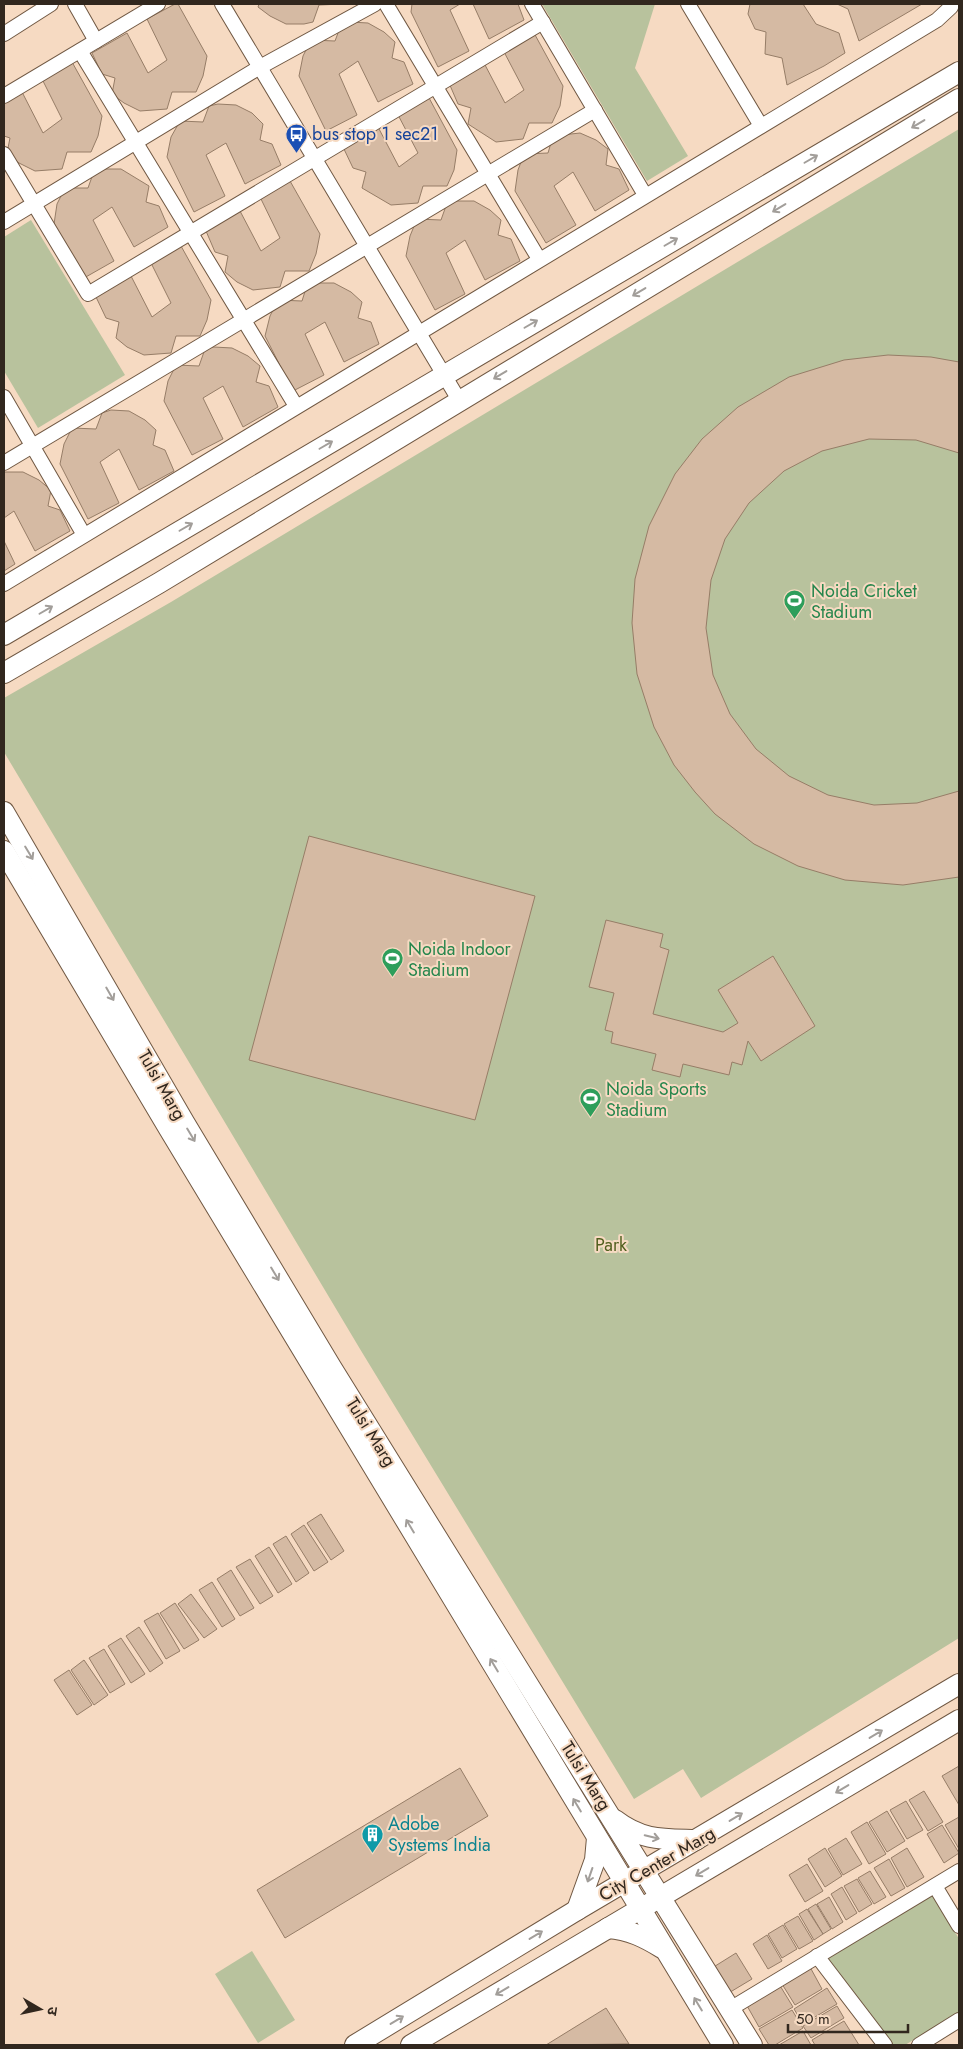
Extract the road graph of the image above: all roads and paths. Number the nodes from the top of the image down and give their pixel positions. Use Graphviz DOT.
graph roads {
  1 [pos="51,4"];
  2 [pos="75,4"];
  3 [pos="158,4"];
  4 [pos="222,4"];
  5 [pos="375,4"];
  6 [pos="386,4"];
  7 [pos="532,4"];
  8 [pos="688,4"];
  9 [pos="952,4"];
  10 [pos="543,22"];
  11 [pos="4,34"];
  12 [pos="96,41"];
  13 [pos="80,51"];
  14 [pos="260,67"];
  15 [pos="959,72"];
  16 [pos="436,86"];
  17 [pos="4,96"];
  18 [pos="959,99"];
  19 [pos="595,110"];
  20 [pos="761,126"];
  21 [pos="135,143"];
  22 [pos="4,154"];
  23 [pos="314,158"];
  24 [pos="488,174"];
  25 [pos="645,195"];
  26 [pos="34,203"];
  27 [pos="4,222"];
  28 [pos="191,233"];
  29 [pos="367,246"];
  30 [pos="539,260"];
  31 [pos="244,320"];
  32 [pos="418,332"];
  33 [pos="444,375"];
  34 [pos="4,397"];
  35 [pos="459,400"];
  36 [pos="296,406"];
  37 [pos="32,446"];
  38 [pos="4,463"];
  39 [pos="84,536"];
  40 [pos="4,584"];
  41 [pos="4,634"];
  42 [pos="4,674"];
  43 [pos="4,812"];
  44 [pos="4,851"];
  45 [pos="324,1370"];
  46 [pos="959,1684"];
  47 [pos="959,1720"];
  48 [pos="612,1817"];
  49 [pos="597,1838"];
  50 [pos="698,1840"];
  51 [pos="645,1871"];
  52 [pos="959,1871"];
  53 [pos="624,1883"];
  54 [pos="935,1886"];
  55 [pos="661,1896"];
  56 [pos="640,1909"];
  57 [pos="577,1910"];
  58 [pos="959,1926"];
  59 [pos="608,1928"];
  60 [pos="664,1948"];
  61 [pos="817,1956"];
  62 [pos="730,2009"];
  63 [pos="959,2020"];
  64 [pos="355,2045"];
  65 [pos="411,2045"];
  66 [pos="723,2045"];
  67 [pos="752,2045"];
  68 [pos="885,2045"];
  69 [pos="919,2045"];
  1 -- 11 [label="street"];
  2 -- 12 [label="street"];
  3 -- 12 [label="street"];
  4 -- 14 [label="street"];
  5 -- 14 [label="street"];
  6 -- 16 [label="street"];
  7 -- 10 [label="street"];
  8 -- 20 [label="street"];
  9 -- 20 [label="street"];
  10 -- 16 [label="street"];
  10 -- 19 [label="street"];
  12 -- 13 [label="street"];
  13 -- 17 [label="street"];
  13 -- 21 [label="street"];
  14 -- 21 [label="street"];
  14 -- 23 [label="street"];
  33 -- 15 [label="street, one-way"];
  16 -- 23 [label="street"];
  16 -- 24 [label="street"];
  18 -- 35 [label="street, one-way"];
  19 -- 24 [label="street"];
  19 -- 25 [label="street"];
  20 -- 25 [label="street"];
  21 -- 26 [label="street"];
  21 -- 28 [label="street"];
  22 -- 26 [label="street"];
  23 -- 28 [label="street"];
  23 -- 29 [label="street"];
  24 -- 29 [label="street"];
  24 -- 30 [label="street"];
  25 -- 30 [label="street"];
  26 -- 27 [label="street"];
  26 -- 28 [label="street"];
  28 -- 31 [label="street"];
  29 -- 31 [label="street"];
  29 -- 32 [label="street"];
  30 -- 32 [label="street"];
  31 -- 36 [label="street"];
  31 -- 37 [label="street"];
  32 -- 33 [label="street"];
  32 -- 36 [label="street"];
  33 -- 35 [label="street"];
  41 -- 33 [label="street, one-way"];
  34 -- 37 [label="street"];
  35 -- 42 [label="street"];
  36 -- 39 [label="street"];
  37 -- 38 [label="street"];
  37 -- 39 [label="street"];
  39 -- 40 [label="street"];
  43 -- 45 [label="street, Tulsi Marg, one-way"];
  44 -- 45 [label="street, Tulsi Marg"];
  45 -- 48 [label="street, Tulsi Marg"];
  49 -- 45 [label="street, Tulsi Marg, one-way"];
  50 -- 46 [label="street, City Center Marg, one-way"];
  47 -- 55 [label="street, City Center Marg, one-way"];
  48 -- 50 [label="street, one-way"];
  48 -- 51 [label="street, Tulsi Marg"];
  49 -- 53 [label="street, Tulsi Marg"];
  49 -- 57 [label="street, one-way"];
  50 -- 51 [label="street, City Center Marg"];
  51 -- 53 [label="street, City Center Marg"];
  51 -- 55 [label="street, Tulsi Marg"];
  52 -- 54 [label="street"];
  53 -- 56 [label="street, Tulsi Marg"];
  53 -- 57 [label="street, City Center Marg"];
  54 -- 58 [label="street"];
  54 -- 61 [label="street"];
  55 -- 56 [label="street, City Center Marg"];
  55 -- 62 [label="street, Tulsi Marg"];
  56 -- 59 [label="street, City Center Marg"];
  56 -- 60 [label="street, Tulsi Marg"];
  64 -- 57 [label="street, City Center Marg, one-way"];
  59 -- 60 [label="street"];
  59 -- 65 [label="street, City Center Marg, one-way"];
  66 -- 60 [label="street, Tulsi Marg, one-way"];
  61 -- 62 [label="street"];
  61 -- 68 [label="street"];
  62 -- 67 [label="street, Tulsi Marg"];
  63 -- 69 [label="street"];
}
